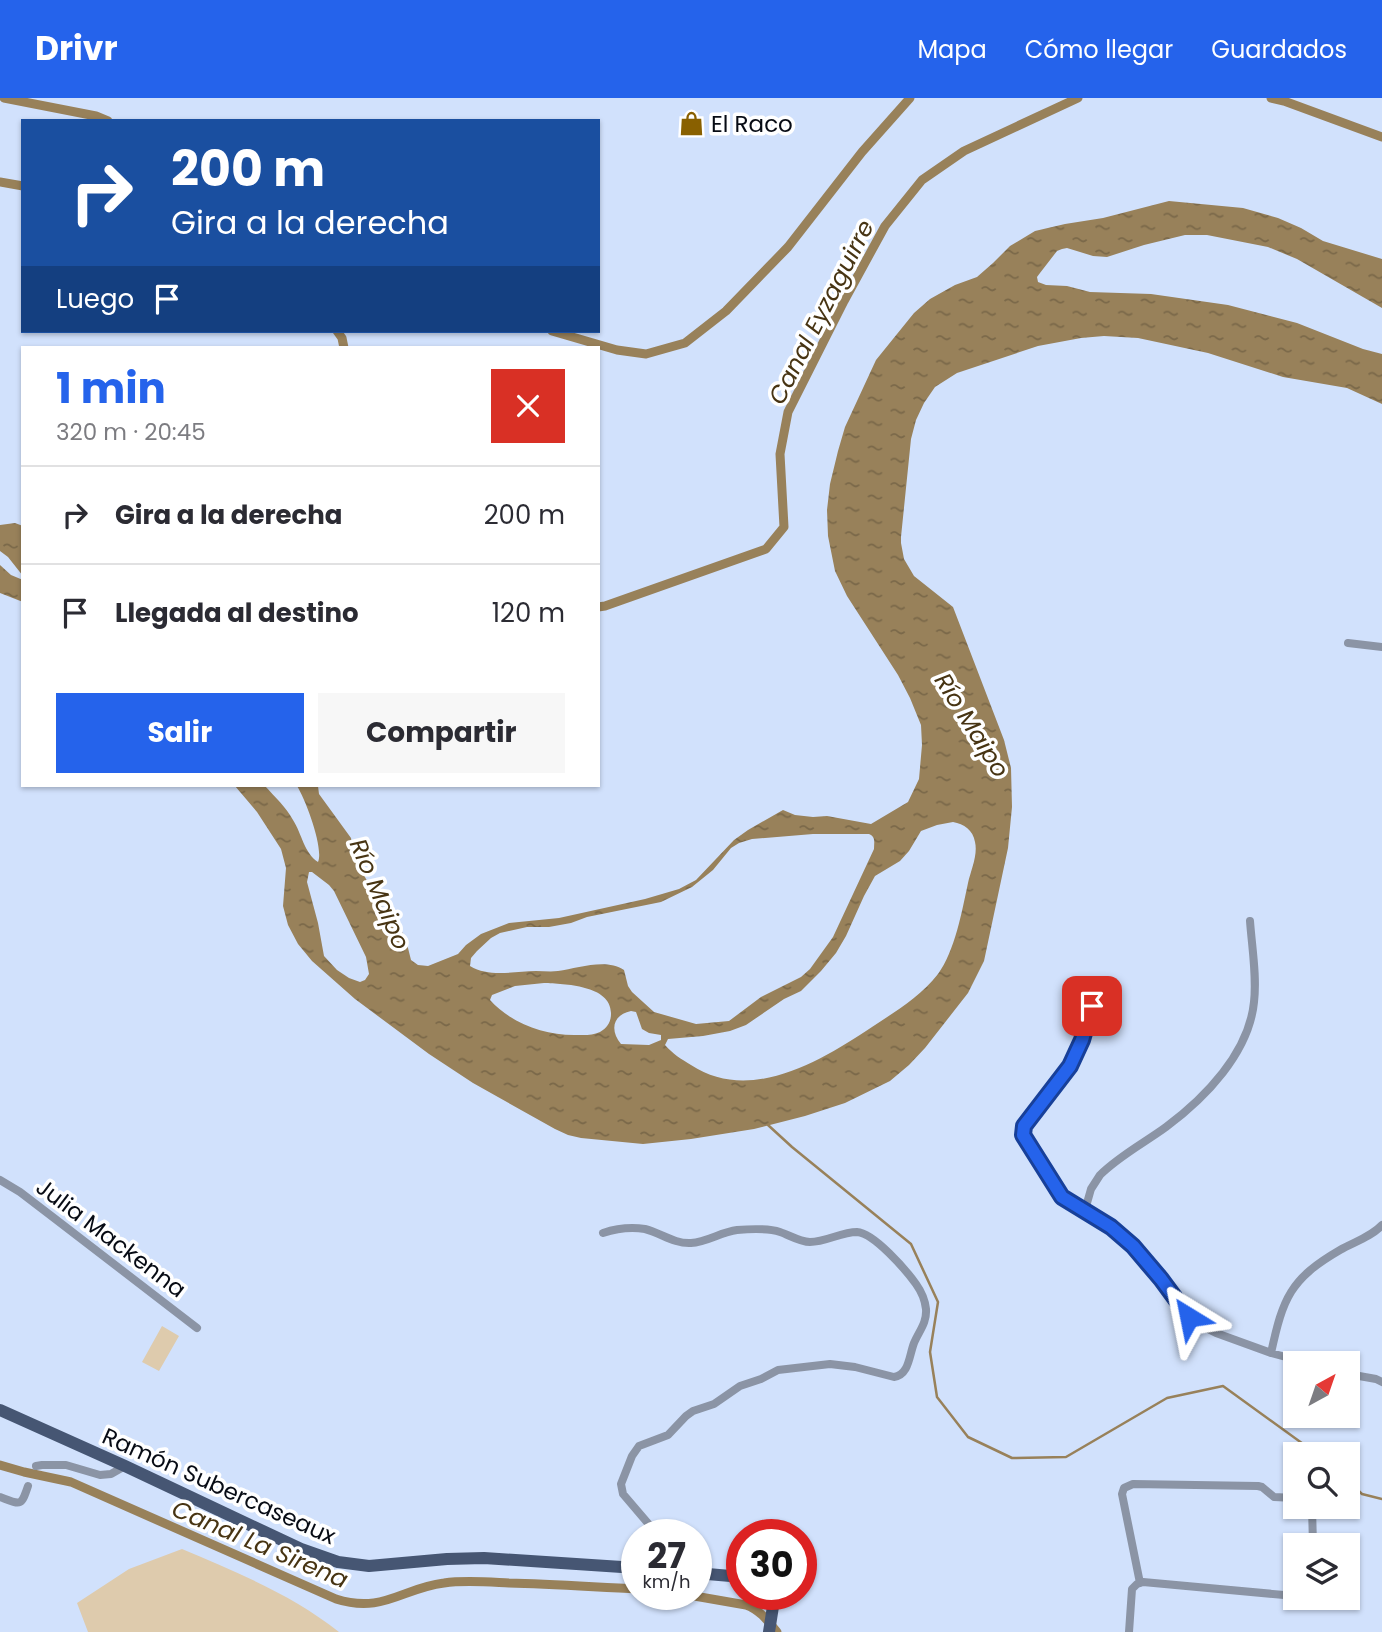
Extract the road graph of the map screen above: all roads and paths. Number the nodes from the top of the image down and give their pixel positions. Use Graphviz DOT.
graph roads {
  1 [pos="1348,643"];
  2 [pos="1382,647"];
  3 [pos="1250,921"];
  4 [pos="1092,1006"];
  5 [pos="0,1180"];
  6 [pos="1085,1210"];
  7 [pos="1382,1225"];
  8 [pos="603,1233"];
  9 [pos="197,1328"];
  10 [pos="1271,1353"];
  11 [pos="1283,1356"];
  12 [pos="1360,1376"];
  13 [pos="1382,1382"];
  14 [pos="0,1410"];
  15 [pos="36,1466"];
  16 [pos="125,1466"];
  17 [pos="28,1486"];
  18 [pos="0,1497"];
  19 [pos="1283,1497"];
  20 [pos="644,1519"];
  21 [pos="621,1567"];
  22 [pos="1140,1583"];
  23 [pos="1283,1594"];
  24 [pos="772,1610"];
  25 [pos="1129,1628"];
  26 [pos="769,1632"];
  1 -- 2 [label="street"];
  3 -- 6 [label="street"];
  4 -- 6 [label="street"];
  5 -- 9 [label="street, Julia Mackenna"];
  6 -- 10 [label="street"];
  7 -- 10 [label="street"];
  8 -- 20 [label="street"];
  10 -- 11 [label="street"];
  12 -- 13 [label="street"];
  14 -- 16 [label="main road, Ramón Subercaseaux"];
  15 -- 16 [label="street"];
  16 -- 21 [label="main road, Ramón Subercaseaux"];
  17 -- 18 [label="street"];
  19 -- 22 [label="street"];
  22 -- 23 [label="street"];
  22 -- 25 [label="street"];
  24 -- 26 [label="main road"];
}
